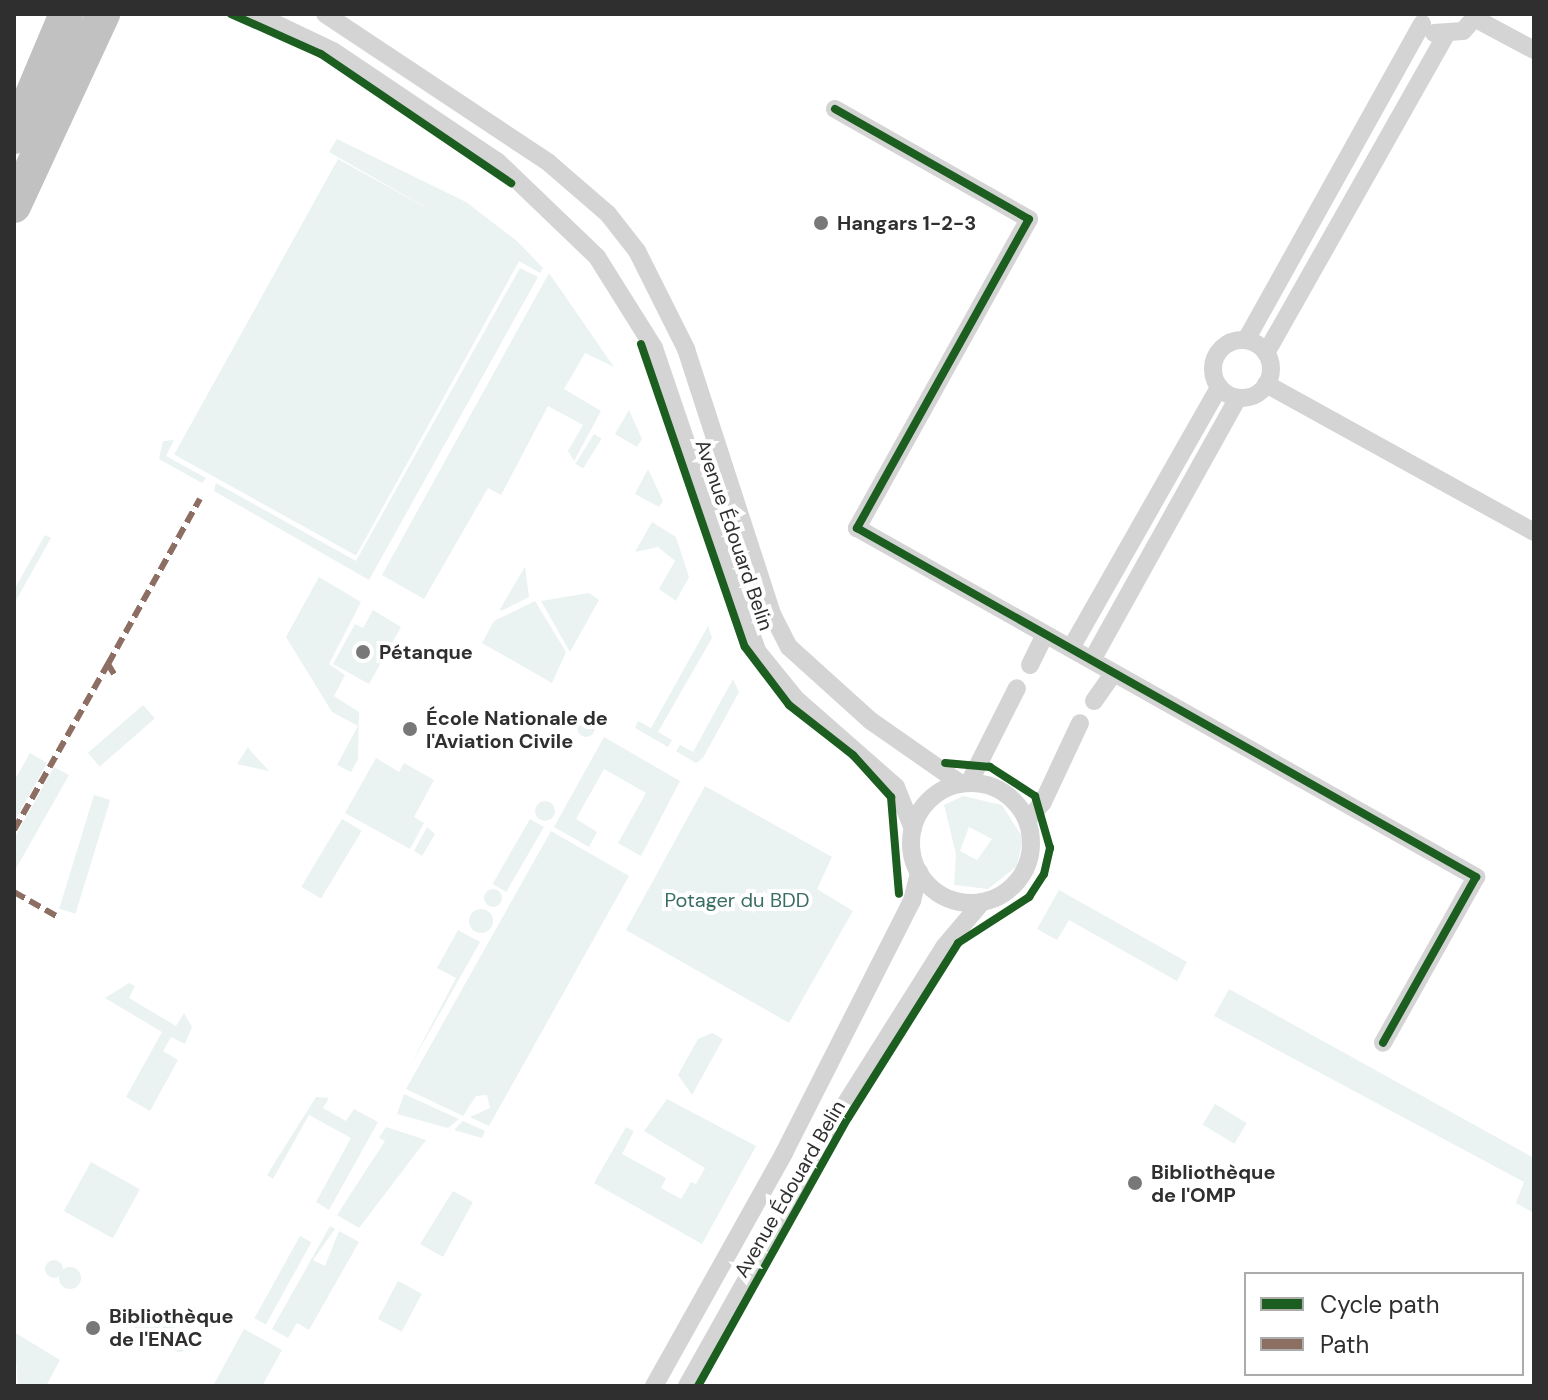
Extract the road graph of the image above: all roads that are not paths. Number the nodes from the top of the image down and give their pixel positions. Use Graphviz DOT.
graph roads {
  1 [pos="66,14"];
  2 [pos="103,14"];
  3 [pos="255,14"];
  4 [pos="325,14"];
  5 [pos="1477,16"];
  6 [pos="1419,19"];
  7 [pos="1445,36"];
  8 [pos="1534,50"];
  9 [pos="835,109"];
  10 [pos="14,137"];
  11 [pos="14,206"];
  12 [pos="1246,340"];
  13 [pos="1266,353"];
  14 [pos="1266,384"];
  15 [pos="1219,387"];
  16 [pos="1238,398"];
  17 [pos="1534,532"];
  18 [pos="1045,634"];
  19 [pos="1071,648"];
  20 [pos="1092,660"];
  21 [pos="1030,665"];
  22 [pos="1112,675"];
  23 [pos="1017,688"];
  24 [pos="1094,701"];
  25 [pos="1080,723"];
  26 [pos="964,783"];
  27 [pos="1027,820"];
  28 [pos="913,829"];
  29 [pos="919,872"];
  30 [pos="982,902"];
  31 [pos="1383,1043"];
  32 [pos="654,1386"];
  33 [pos="687,1386"];
  1 -- 10 [label="highway"];
  2 -- 11 [label="highway"];
  3 -- 28 [label="street, Avenue Édouard Belin"];
  4 -- 26 [label="street, Avenue Édouard Belin"];
  5 -- 7 [label="street"];
  5 -- 8 [label="street"];
  6 -- 7 [label="street"];
  6 -- 12 [label="street"];
  7 -- 13 [label="street"];
  9 -- 18 [label="street"];
  12 -- 13 [label="street"];
  12 -- 15 [label="street"];
  13 -- 14 [label="street"];
  14 -- 16 [label="street"];
  14 -- 17 [label="street"];
  15 -- 16 [label="street"];
  15 -- 19 [label="street"];
  16 -- 20 [label="street"];
  18 -- 19 [label="street"];
  18 -- 21 [label="street"];
  19 -- 20 [label="street"];
  20 -- 22 [label="street"];
  22 -- 24 [label="street"];
  22 -- 31 [label="street"];
  23 -- 26 [label="street"];
  25 -- 27 [label="street"];
  26 -- 27 [label="street"];
  26 -- 28 [label="street"];
  27 -- 30 [label="street"];
  28 -- 29 [label="street"];
  29 -- 30 [label="street"];
  29 -- 32 [label="street, Avenue Édouard Belin"];
  30 -- 33 [label="street, Avenue Édouard Belin"];
}
